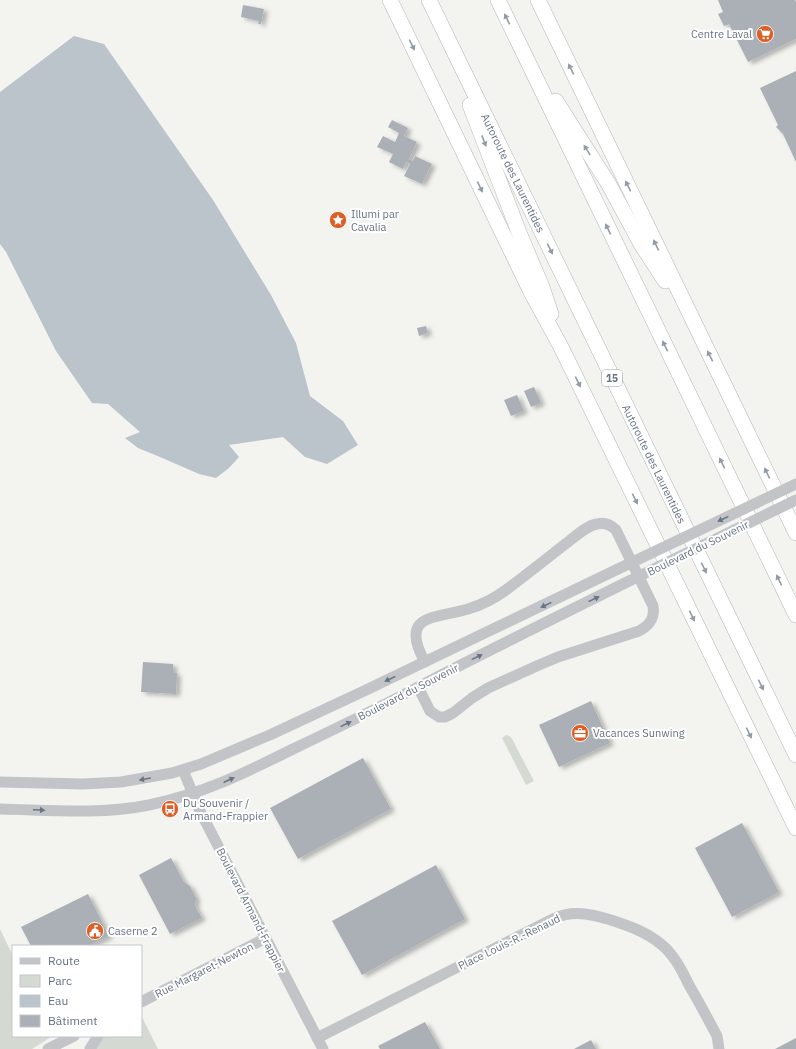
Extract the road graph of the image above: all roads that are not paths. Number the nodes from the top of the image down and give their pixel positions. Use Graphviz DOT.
graph roads {
  1 [pos="429,0"];
  2 [pos="498,0"];
  3 [pos="538,0"];
  4 [pos="544,0"];
  5 [pos="391,3"];
  6 [pos="549,23"];
  7 [pos="517,39"];
  8 [pos="693,321"];
  9 [pos="561,347"];
  10 [pos="796,484"];
  11 [pos="796,500"];
  12 [pos="796,533"];
  13 [pos="796,615"];
  14 [pos="425,662"];
  15 [pos="418,687"];
  16 [pos="796,755"];
  17 [pos="183,770"];
  18 [pos="0,782"];
  19 [pos="192,794"];
  20 [pos="0,809"];
  21 [pos="796,828"];
  22 [pos="266,938"];
  23 [pos="142,1001"];
  24 [pos="72,1037"];
  25 [pos="97,1037"];
  26 [pos="318,1038"];
  27 [pos="48,1049"];
  28 [pos="90,1049"];
  29 [pos="323,1049"];
  30 [pos="720,1049"];
  1 -- 9 [label="highway, one-way"];
  1 -- 16 [label="highway, Autoroute des Laurentides / 15, one-way"];
  7 -- 2 [label="highway, one-way"];
  3 -- 6 [label="highway"];
  4 -- 6 [label="highway"];
  5 -- 9 [label="highway, one-way"];
  8 -- 6 [label="highway, one-way"];
  8 -- 7 [label="highway, one-way"];
  13 -- 7 [label="highway, one-way"];
  12 -- 8 [label="highway, one-way"];
  9 -- 21 [label="highway, one-way"];
  10 -- 14 [label="street, Boulevard du Souvenir, one-way, bridge"];
  15 -- 11 [label="street, Boulevard du Souvenir, one-way, bridge"];
  14 -- 15 [label="street"];
  14 -- 17 [label="street, Boulevard du Souvenir, one-way"];
  19 -- 15 [label="street, Boulevard du Souvenir, one-way"];
  17 -- 18 [label="street, Boulevard du Souvenir, one-way"];
  17 -- 19 [label="street, Boulevard Armand-Frappier"];
  20 -- 19 [label="street, Boulevard du Souvenir, one-way"];
  19 -- 22 [label="street, Boulevard Armand-Frappier"];
  22 -- 23 [label="street, Rue Margaret-Newton"];
  22 -- 26 [label="street, Boulevard Armand-Frappier"];
  24 -- 27 [label="street"];
  25 -- 28 [label="street"];
  26 -- 29 [label="street, Boulevard Armand-Frappier"];
  26 -- 30 [label="street, Place Louis-R.-Renaud"];
}
